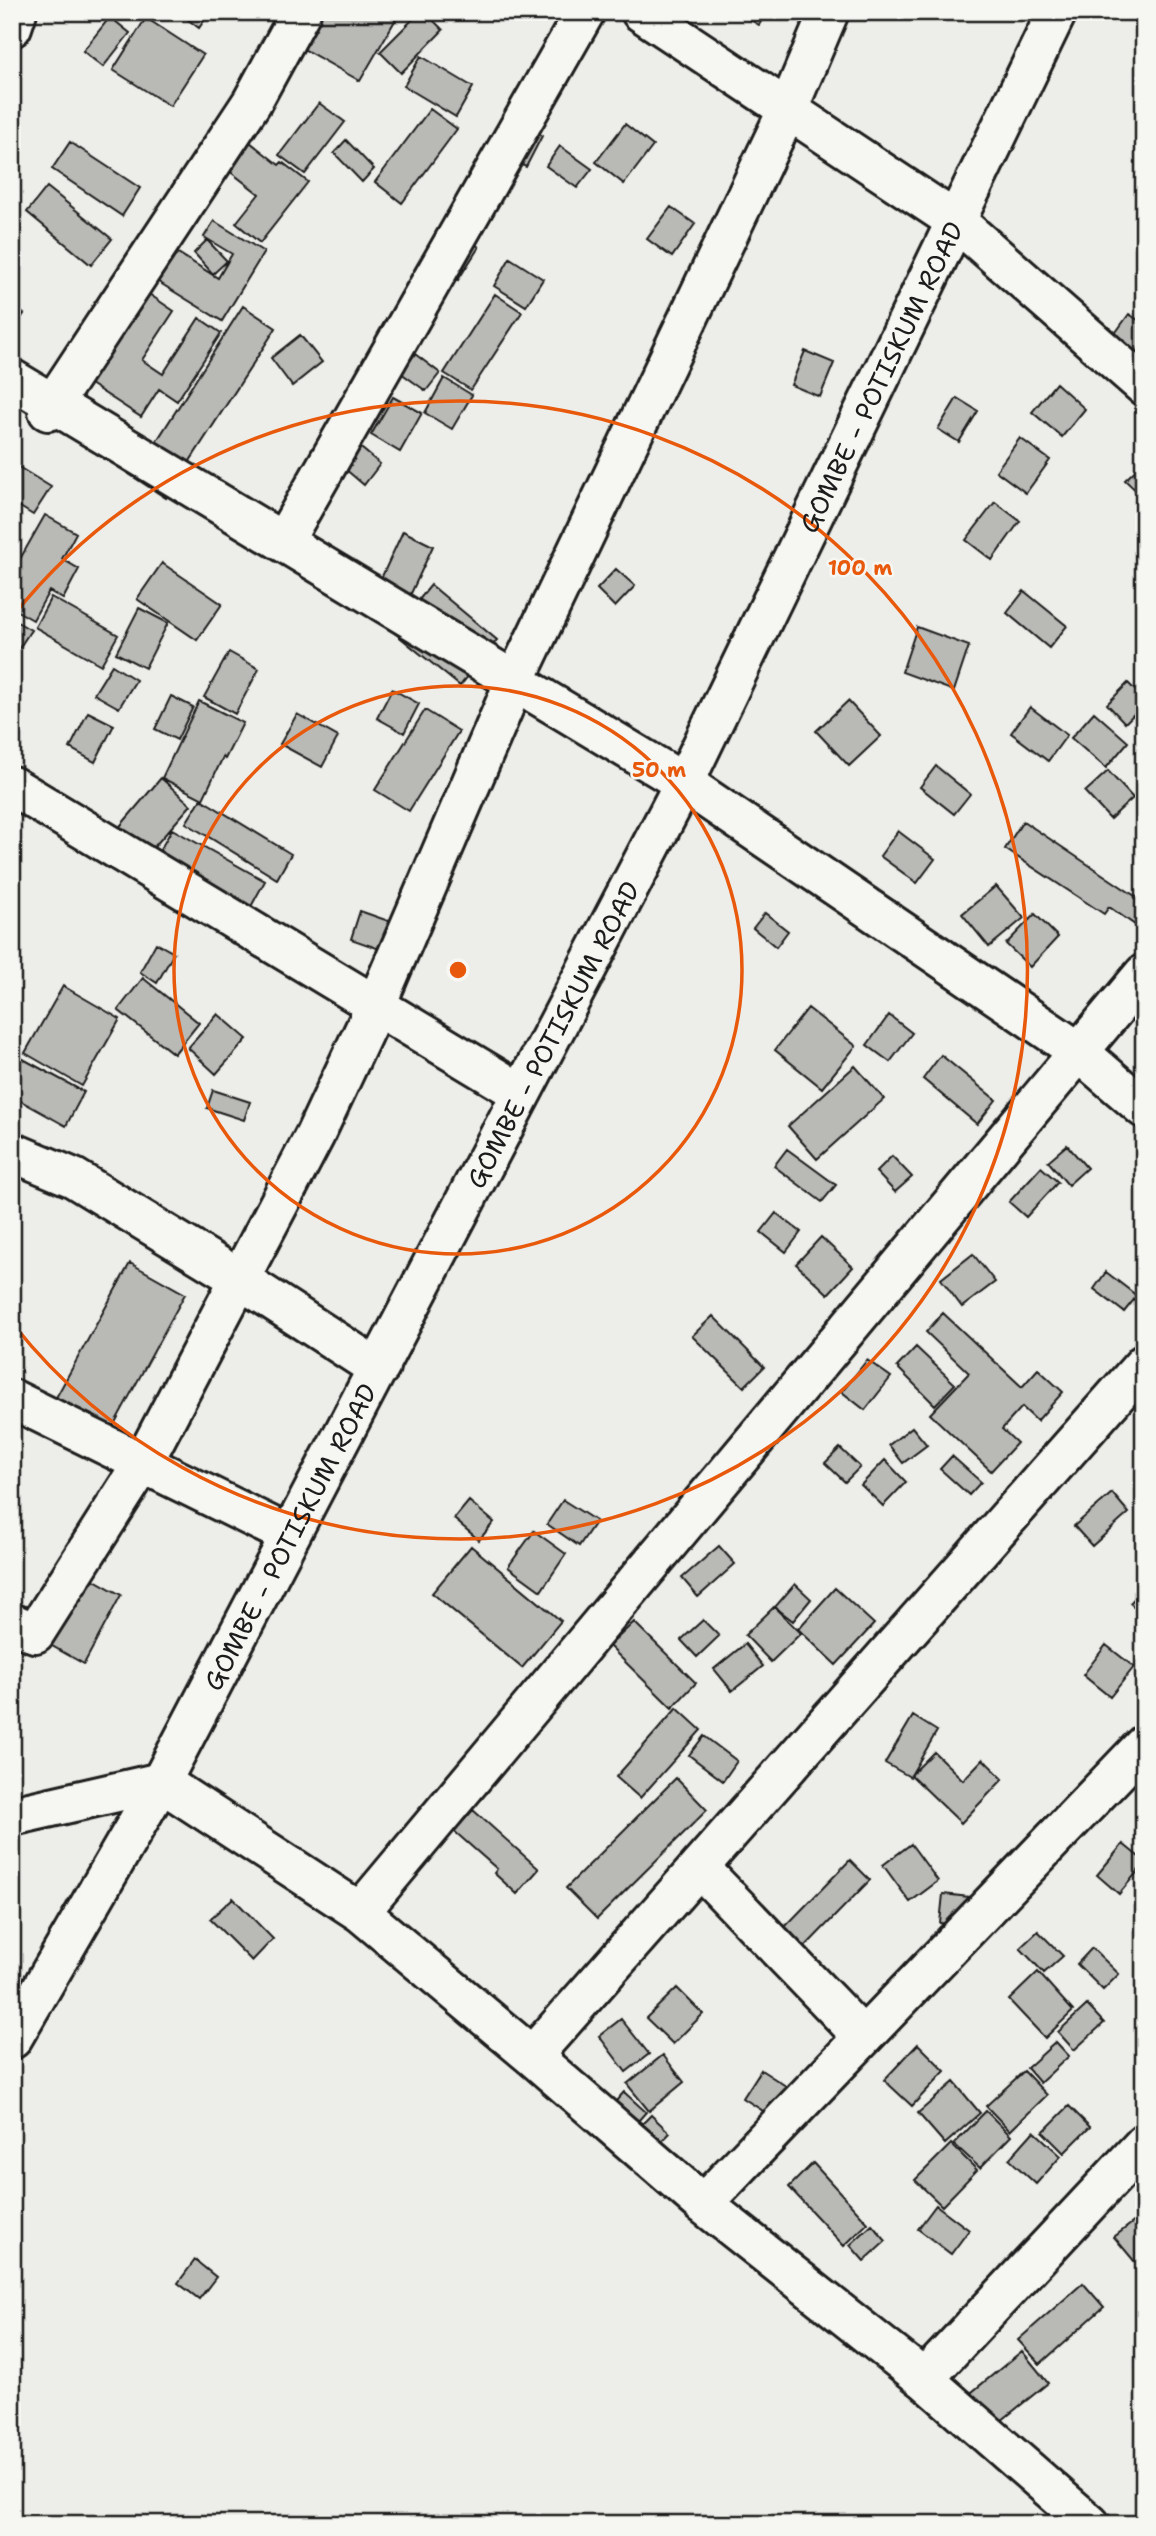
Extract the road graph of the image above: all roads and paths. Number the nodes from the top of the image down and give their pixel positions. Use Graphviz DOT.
graph roads {
  1 [pos="17,12"];
  2 [pos="301,12"];
  3 [pos="585,12"];
  4 [pos="642,12"];
  5 [pos="830,12"];
  6 [pos="1057,12"];
  7 [pos="12,27"];
  8 [pos="788,110"];
  9 [pos="957,222"];
  10 [pos="12,379"];
  11 [pos="1144,386"];
  12 [pos="51,407"];
  13 [pos="283,542"];
  14 [pos="515,681"];
  15 [pos="684,783"];
  16 [pos="12,786"];
  17 [pos="1144,974"];
  18 [pos="376,1005"];
  19 [pos="1078,1051"];
  20 [pos="521,1093"];
  21 [pos="1144,1108"];
  22 [pos="12,1152"];
  23 [pos="239,1278"];
  24 [pos="1144,1364"];
  25 [pos="378,1368"];
  26 [pos="12,1399"];
  27 [pos="144,1463"];
  28 [pos="289,1535"];
  29 [pos="12,1623"];
  30 [pos="1144,1745"];
  31 [pos="161,1782"];
  32 [pos="12,1816"];
  33 [pos="699,1867"];
  34 [pos="360,1912"];
  35 [pos="863,2037"];
  36 [pos="12,2039"];
  37 [pos="533,2056"];
  38 [pos="1144,2144"];
  39 [pos="703,2204"];
  40 [pos="923,2379"];
  41 [pos="1090,2524"];
  1 -- 7 [label="street"];
  2 -- 12 [label="street"];
  3 -- 13 [label="street"];
  4 -- 8 [label="street"];
  5 -- 8 [label="street"];
  6 -- 9 [label="street, GOMBE - POTISKUM ROAD"];
  8 -- 9 [label="street"];
  8 -- 14 [label="street"];
  9 -- 11 [label="street"];
  9 -- 15 [label="street, GOMBE - POTISKUM ROAD"];
  10 -- 12 [label="street"];
  12 -- 13 [label="street"];
  13 -- 14 [label="street"];
  14 -- 15 [label="street"];
  14 -- 18 [label="street"];
  15 -- 19 [label="street"];
  15 -- 20 [label="street, GOMBE - POTISKUM ROAD"];
  16 -- 18 [label="street"];
  17 -- 19 [label="street"];
  18 -- 20 [label="street"];
  18 -- 23 [label="street"];
  19 -- 21 [label="street"];
  19 -- 34 [label="street"];
  20 -- 25 [label="street, GOMBE - POTISKUM ROAD"];
  22 -- 23 [label="street"];
  23 -- 25 [label="street"];
  23 -- 27 [label="street"];
  24 -- 33 [label="street"];
  25 -- 28 [label="street, GOMBE - POTISKUM ROAD"];
  26 -- 27 [label="street"];
  27 -- 28 [label="street"];
  27 -- 29 [label="street"];
  28 -- 31 [label="street, GOMBE - POTISKUM ROAD"];
  30 -- 35 [label="street"];
  31 -- 32 [label="street"];
  31 -- 34 [label="street"];
  31 -- 36 [label="street, GOMBE - POTISKUM ROAD"];
  33 -- 35 [label="street"];
  33 -- 37 [label="street"];
  34 -- 37 [label="street"];
  35 -- 39 [label="street"];
  37 -- 39 [label="street"];
  38 -- 40 [label="street"];
  39 -- 40 [label="street"];
  40 -- 41 [label="street"];
}
